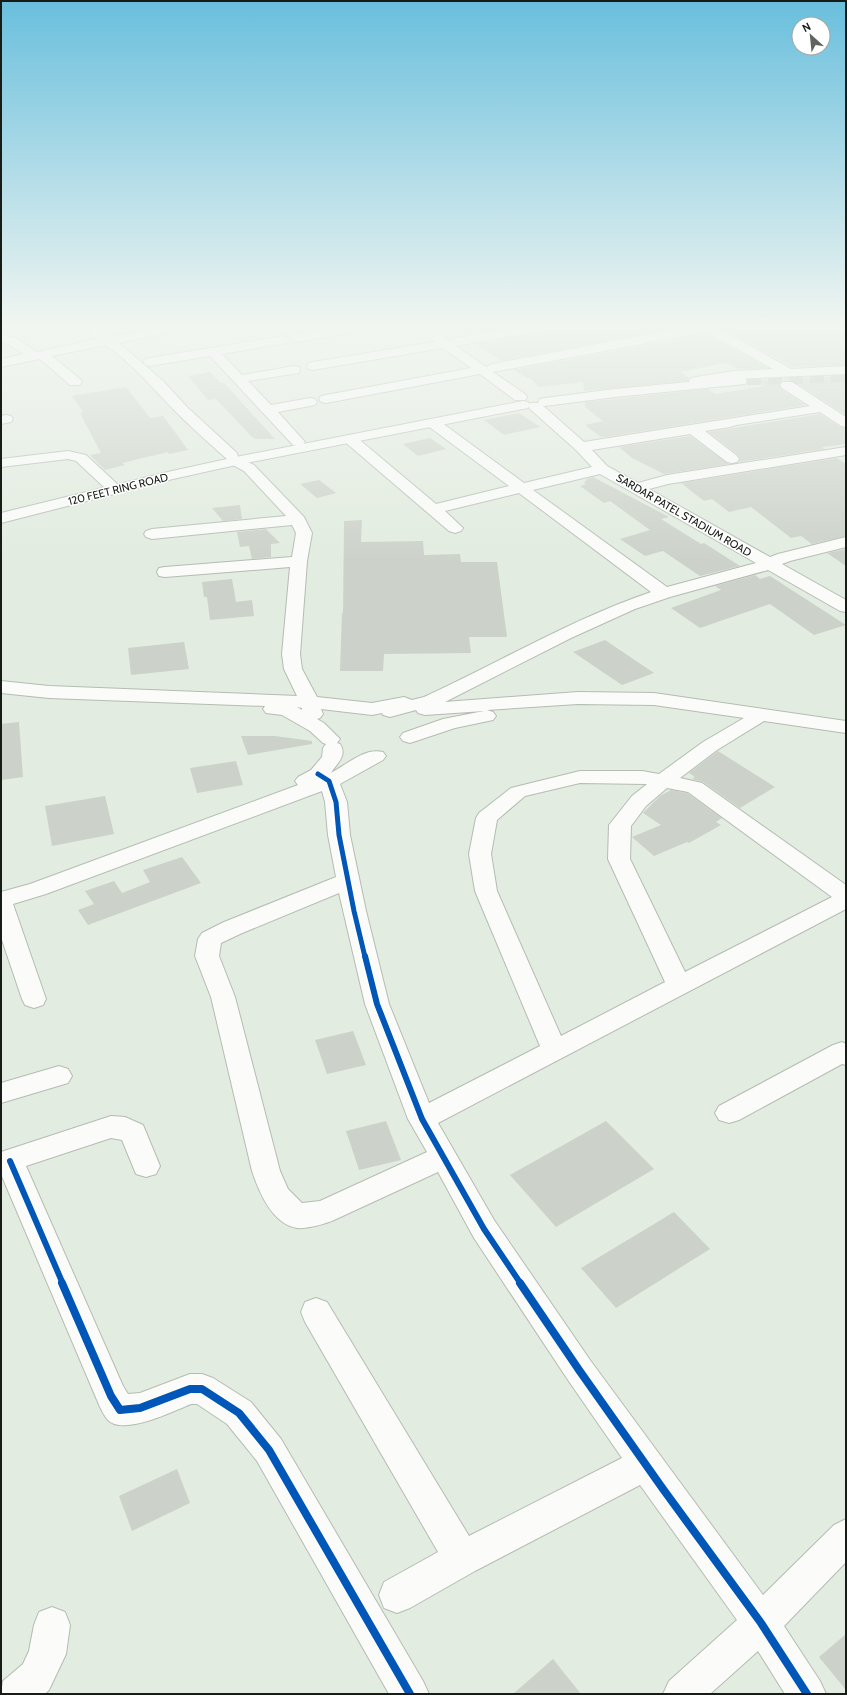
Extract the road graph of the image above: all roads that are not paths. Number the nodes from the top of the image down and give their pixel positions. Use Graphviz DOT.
graph roads {
  1 [pos="177,404"];
  2 [pos="192,404"];
  3 [pos="263,404"];
  4 [pos="299,404"];
  5 [pos="509,404"];
  6 [pos="514,404"];
  7 [pos="537,404"];
  8 [pos="817,404"];
  9 [pos="822,408"];
  10 [pos="269,410"];
  11 [pos="433,423"];
  12 [pos="846,423"];
  13 [pos="693,429"];
  14 [pos="350,439"];
  15 [pos="298,442"];
  16 [pos="586,446"];
  17 [pos="846,451"];
  18 [pos="242,457"];
  19 [pos="732,459"];
  20 [pos="1,463"];
  21 [pos="602,469"];
  22 [pos="110,485"];
  23 [pos="643,486"];
  24 [pos="523,489"];
  25 [pos="433,509"];
  26 [pos="1,511"];
  27 [pos="1,518"];
  28 [pos="298,520"];
  29 [pos="455,528"];
  30 [pos="152,534"];
  31 [pos="846,542"];
  32 [pos="299,561"];
  33 [pos="777,561"];
  34 [pos="165,572"];
  35 [pos="846,592"];
  36 [pos="664,593"];
  37 [pos="846,607"];
  38 [pos="1,688"];
  39 [pos="1,696"];
  40 [pos="310,702"];
  41 [pos="335,704"];
  42 [pos="381,710"];
  43 [pos="758,716"];
  44 [pos="846,727"];
  45 [pos="846,735"];
  46 [pos="327,738"];
  47 [pos="395,748"];
  48 [pos="323,777"];
  49 [pos="664,780"];
  50 [pos="348,881"];
  51 [pos="1,889"];
  52 [pos="846,897"];
  53 [pos="1,900"];
  54 [pos="1,903"];
  55 [pos="679,985"];
  56 [pos="34,999"];
  57 [pos="554,1050"];
  58 [pos="845,1053"];
  59 [pos="59,1076"];
  60 [pos="1,1093"];
  61 [pos="729,1113"];
  62 [pos="422,1118"];
  63 [pos="444,1157"];
  64 [pos="5,1162"];
  65 [pos="146,1166"];
  66 [pos="316,1312"];
  67 [pos="645,1464"];
  68 [pos="845,1541"];
  69 [pos="462,1558"];
  70 [pos="397,1596"];
  71 [pos="761,1623"];
  72 [pos="52,1625"];
  73 [pos="16,1694"];
  74 [pos="410,1694"];
  75 [pos="682,1694"];
  76 [pos="808,1694"];
  1 -- 18 [label="street"];
  2 -- 18 [label="street"];
  3 -- 10 [label="street"];
  4 -- 10 [label="street"];
  5 -- 15 [label="street, 120 FEET RING ROAD"];
  6 -- 11 [label="street, 120 FEET RING ROAD"];
  7 -- 16 [label="street, SARDAR PATEL STADIUM ROAD"];
  8 -- 9 [label="street"];
  9 -- 12 [label="street"];
  9 -- 13 [label="street"];
  10 -- 15 [label="street"];
  11 -- 14 [label="street, 120 FEET RING ROAD"];
  11 -- 24 [label="street"];
  13 -- 16 [label="street"];
  13 -- 19 [label="street"];
  14 -- 18 [label="street, 120 FEET RING ROAD"];
  14 -- 25 [label="street"];
  15 -- 18 [label="street, 120 FEET RING ROAD"];
  16 -- 21 [label="street, SARDAR PATEL STADIUM ROAD"];
  16 -- 23 [label="street, SARDAR PATEL STADIUM ROAD"];
  17 -- 23 [label="street"];
  18 -- 22 [label="street, 120 FEET RING ROAD"];
  18 -- 27 [label="street, 120 FEET RING ROAD"];
  18 -- 28 [label="street"];
  18 -- 41 [label="street"];
  20 -- 22 [label="street"];
  21 -- 23 [label="street, SARDAR PATEL STADIUM ROAD"];
  21 -- 24 [label="street"];
  22 -- 26 [label="street, 120 FEET RING ROAD"];
  23 -- 33 [label="street, SARDAR PATEL STADIUM ROAD"];
  24 -- 25 [label="street"];
  24 -- 36 [label="street"];
  25 -- 29 [label="street"];
  28 -- 30 [label="street"];
  28 -- 32 [label="street"];
  31 -- 33 [label="street"];
  32 -- 34 [label="street"];
  32 -- 40 [label="street"];
  33 -- 35 [label="street, SARDAR PATEL STADIUM ROAD"];
  33 -- 36 [label="street"];
  33 -- 37 [label="street, SARDAR PATEL STADIUM ROAD"];
  36 -- 42 [label="street"];
  38 -- 40 [label="street"];
  39 -- 46 [label="street"];
  40 -- 41 [label="street"];
  40 -- 46 [label="street"];
  41 -- 42 [label="street"];
  42 -- 43 [label="street"];
  42 -- 46 [label="street"];
  42 -- 47 [label="street"];
  43 -- 44 [label="street"];
  43 -- 45 [label="street"];
  43 -- 47 [label="street"];
  43 -- 49 [label="street"];
  46 -- 47 [label="street"];
  46 -- 48 [label="street"];
  47 -- 48 [label="street"];
  48 -- 50 [label="street"];
  48 -- 51 [label="street"];
  48 -- 53 [label="street"];
  49 -- 52 [label="street"];
  49 -- 55 [label="street"];
  49 -- 57 [label="street"];
  50 -- 62 [label="street"];
  50 -- 63 [label="street"];
  52 -- 55 [label="street"];
  54 -- 56 [label="street"];
  55 -- 57 [label="street"];
  57 -- 62 [label="street"];
  58 -- 61 [label="street"];
  59 -- 60 [label="street"];
  62 -- 63 [label="street"];
  63 -- 67 [label="street"];
  64 -- 65 [label="street"];
  64 -- 74 [label="street"];
  66 -- 69 [label="street"];
  67 -- 69 [label="street"];
  67 -- 71 [label="street"];
  68 -- 71 [label="street"];
  69 -- 70 [label="street"];
  71 -- 75 [label="street"];
  71 -- 76 [label="street"];
  72 -- 73 [label="street"];
}
